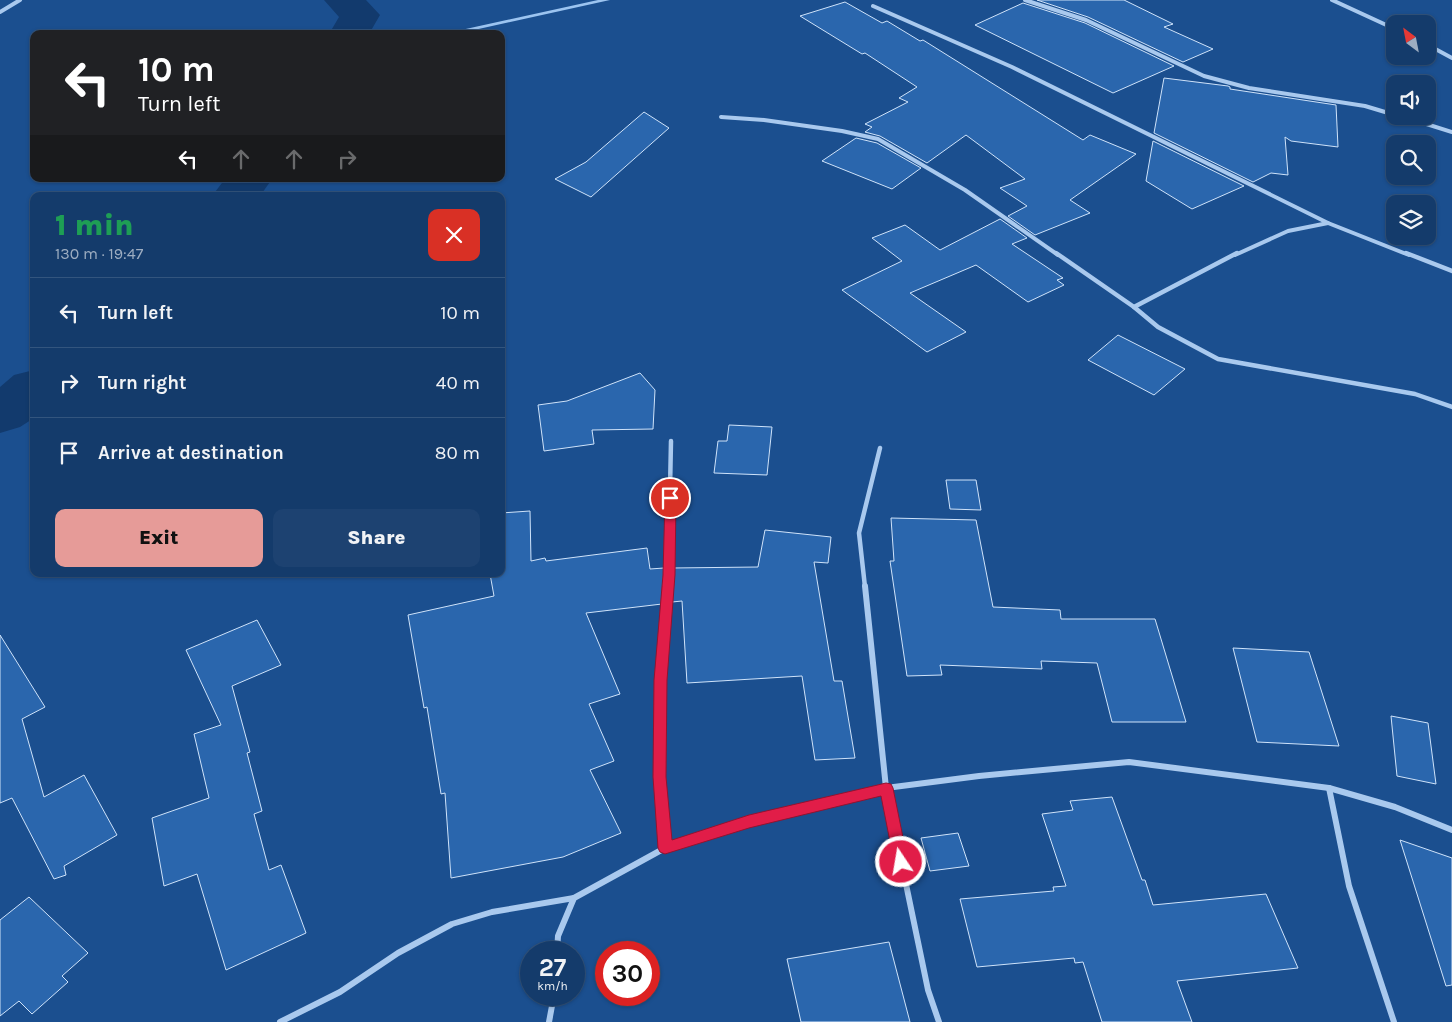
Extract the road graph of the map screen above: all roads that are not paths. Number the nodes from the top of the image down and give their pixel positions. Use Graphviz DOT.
graph roads {
  1 [pos="20,0"];
  2 [pos="1025,0"];
  3 [pos="1332,0"];
  4 [pos="873,6"];
  5 [pos="0,12"];
  6 [pos="1386,25"];
  7 [pos="1436,49"];
  8 [pos="1452,58"];
  9 [pos="1386,112"];
  10 [pos="721,117"];
  11 [pos="1430,125"];
  12 [pos="1452,132"];
  13 [pos="1328,223"];
  14 [pos="1452,271"];
  15 [pos="1134,308"];
  16 [pos="1452,407"];
  17 [pos="672,441"];
  18 [pos="880,448"];
  19 [pos="886,788"];
  20 [pos="1329,788"];
  21 [pos="1452,830"];
  22 [pos="665,848"];
  23 [pos="574,898"];
  24 [pos="558,941"];
  25 [pos="552,1006"];
  26 [pos="280,1022"];
  27 [pos="550,1022"];
  28 [pos="939,1022"];
  29 [pos="1394,1022"];
  1 -- 5 [label="street"];
  2 -- 9 [label="street"];
  3 -- 6 [label="street"];
  4 -- 13 [label="street"];
  7 -- 8 [label="street"];
  10 -- 15 [label="street"];
  11 -- 12 [label="street"];
  13 -- 14 [label="street"];
  13 -- 15 [label="street"];
  15 -- 16 [label="street"];
  17 -- 22 [label="street"];
  18 -- 19 [label="street"];
  19 -- 20 [label="street"];
  19 -- 22 [label="street"];
  19 -- 28 [label="street"];
  20 -- 21 [label="street"];
  20 -- 29 [label="street"];
  22 -- 23 [label="street"];
  23 -- 24 [label="street"];
  23 -- 26 [label="street"];
  25 -- 27 [label="street"];
}
